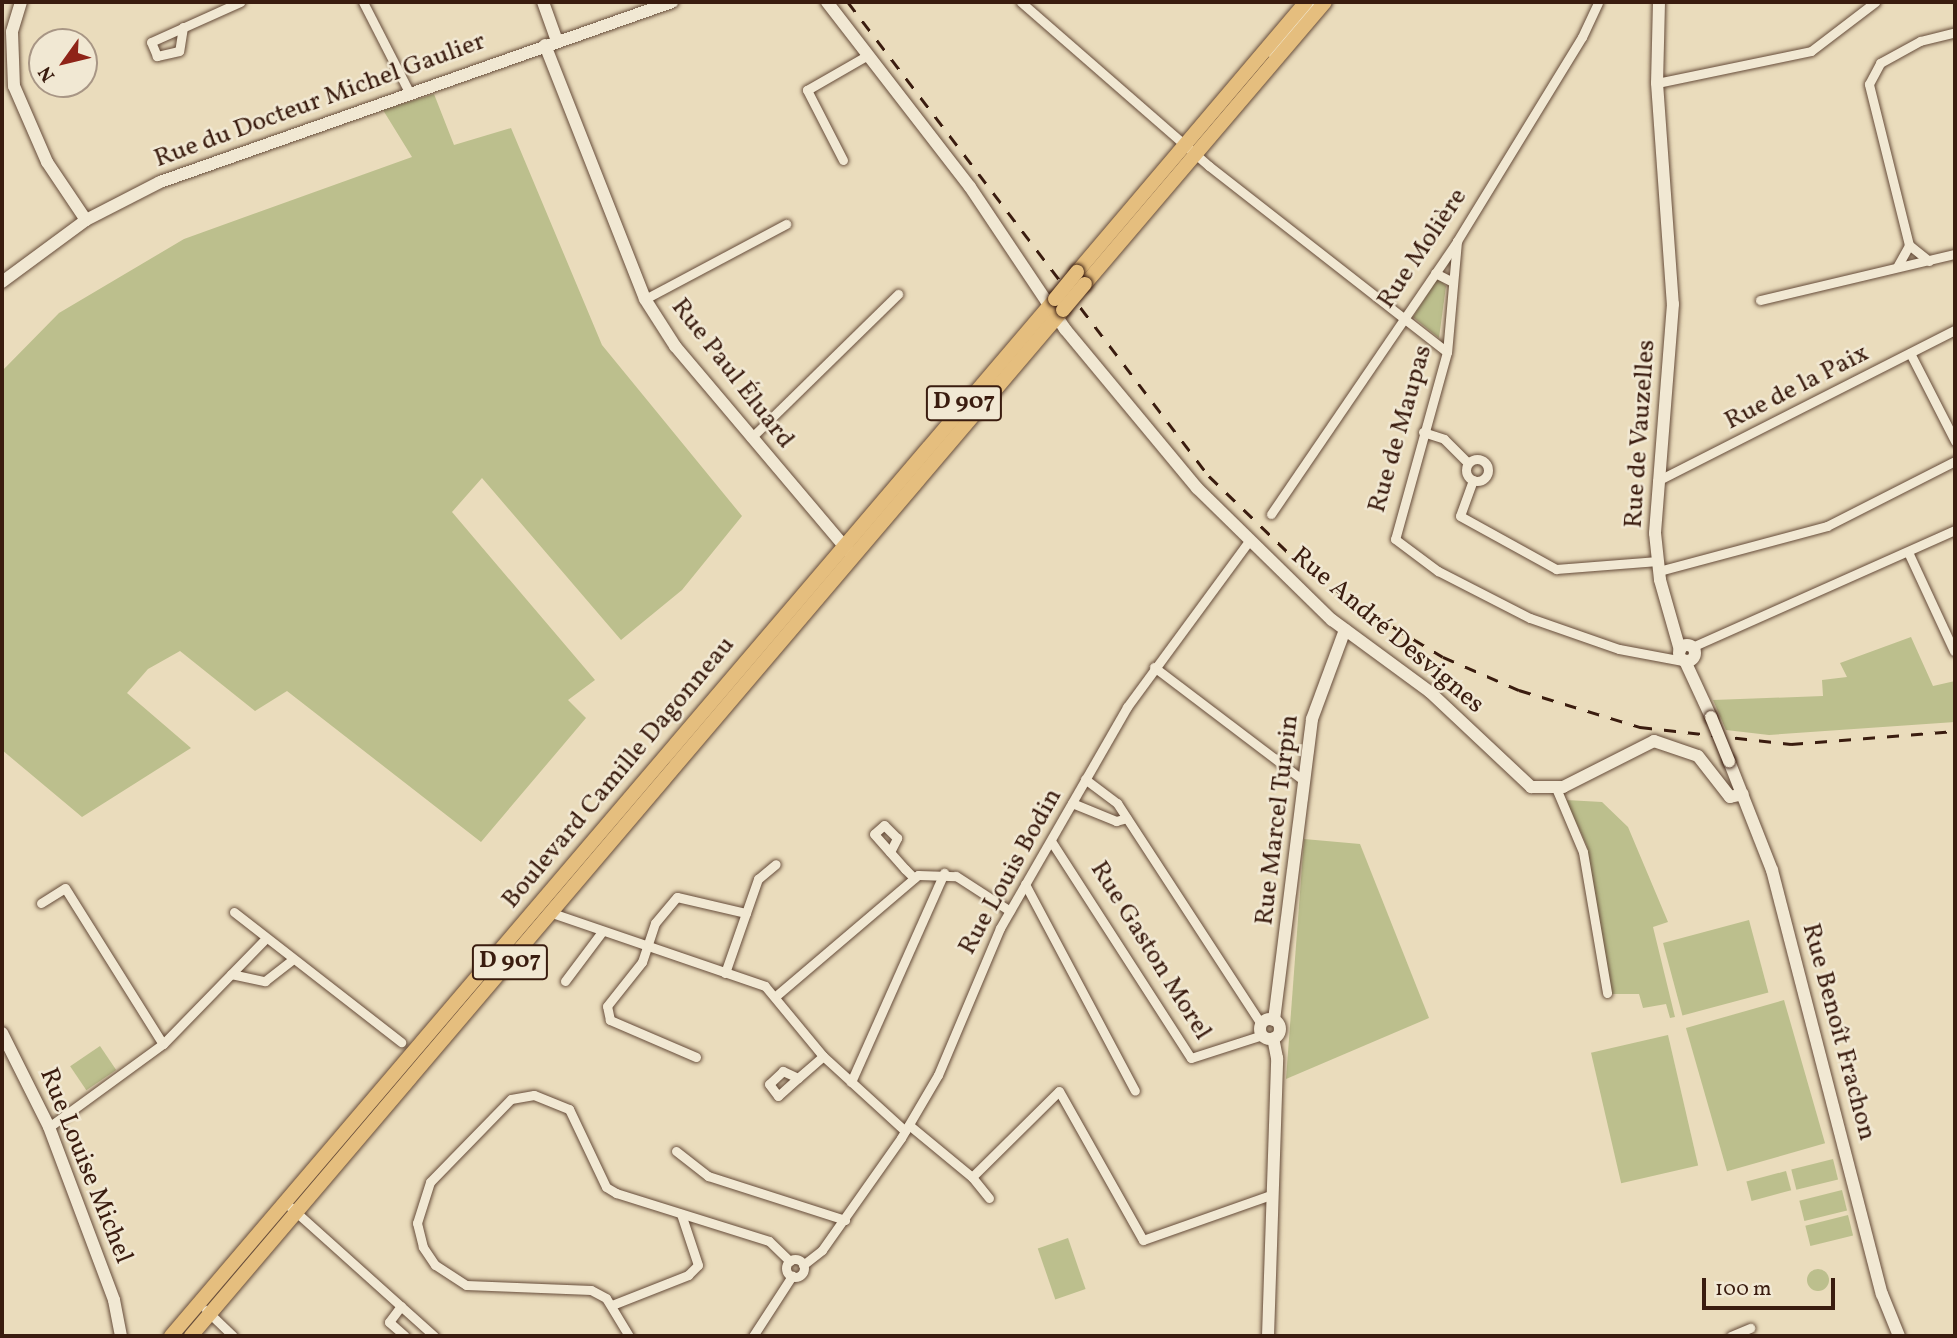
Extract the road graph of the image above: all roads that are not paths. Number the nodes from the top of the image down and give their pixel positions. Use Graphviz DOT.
graph roads {
  1 [pos="21,2"];
  2 [pos="240,2"];
  3 [pos="363,2"];
  4 [pos="543,2"];
  5 [pos="672,2"];
  6 [pos="827,2"];
  7 [pos="1021,2"];
  8 [pos="1306,2"];
  9 [pos="1598,2"];
  10 [pos="1659,2"];
  11 [pos="1875,2"];
  12 [pos="1320,3"];
  13 [pos="183,27"];
  14 [pos="7,32"];
  15 [pos="1955,32"];
  16 [pos="551,43"];
  17 [pos="868,55"];
  18 [pos="1657,83"];
  19 [pos="408,90"];
  20 [pos="1234,97"];
  21 [pos="1191,147"];
  22 [pos="843,160"];
  23 [pos="86,220"];
  24 [pos="786,224"];
  25 [pos="1457,241"];
  26 [pos="1909,245"];
  27 [pos="1955,254"];
  28 [pos="1929,261"];
  29 [pos="1897,267"];
  30 [pos="1435,273"];
  31 [pos="1080,277"];
  32 [pos="2,282"];
  33 [pos="1453,282"];
  34 [pos="898,294"];
  35 [pos="645,299"];
  36 [pos="1760,300"];
  37 [pos="1056,308"];
  38 [pos="1401,319"];
  39 [pos="1955,330"];
  40 [pos="1447,352"];
  41 [pos="1910,354"];
  42 [pos="1423,432"];
  43 [pos="751,438"];
  44 [pos="1955,441"];
  45 [pos="1955,461"];
  46 [pos="1468,463"];
  47 [pos="1473,480"];
  48 [pos="1657,481"];
  49 [pos="1271,514"];
  50 [pos="1955,530"];
  51 [pos="1249,541"];
  52 [pos="848,551"];
  53 [pos="1908,552"];
  54 [pos="1658,566"];
  55 [pos="1345,630"];
  56 [pos="1954,651"];
  57 [pos="1685,654"];
  58 [pos="1154,667"];
  59 [pos="1085,779"];
  60 [pos="1303,780"];
  61 [pos="1556,788"];
  62 [pos="1743,794"];
  63 [pos="1072,803"];
  64 [pos="1127,818"];
  65 [pos="1051,841"];
  66 [pos="890,852"];
  67 [pos="776,864"];
  68 [pos="944,873"];
  69 [pos="914,878"];
  70 [pos="1025,884"];
  71 [pos="41,902"];
  72 [pos="1010,911"];
  73 [pos="234,912"];
  74 [pos="552,913"];
  75 [pos="746,913"];
  76 [pos="601,933"];
  77 [pos="264,940"];
  78 [pos="648,948"];
  79 [pos="291,961"];
  80 [pos="725,973"];
  81 [pos="231,974"];
  82 [pos="565,981"];
  83 [pos="1607,993"];
  84 [pos="777,995"];
  85 [pos="1268,1029"];
  86 [pos="2,1033"];
  87 [pos="401,1042"];
  88 [pos="163,1044"];
  89 [pos="823,1056"];
  90 [pos="696,1057"];
  91 [pos="798,1078"];
  92 [pos="851,1082"];
  93 [pos="1135,1091"];
  94 [pos="49,1128"];
  95 [pos="907,1128"];
  96 [pos="676,1151"];
  97 [pos="972,1177"];
  98 [pos="1271,1195"];
  99 [pos="989,1198"];
  100 [pos="293,1209"];
  101 [pos="681,1214"];
  102 [pos="845,1220"];
  103 [pos="790,1261"];
  104 [pos="803,1265"];
  105 [pos="792,1276"];
  106 [pos="612,1304"];
  107 [pos="401,1306"];
  108 [pos="206,1311"];
  109 [pos="119,1318"];
  110 [pos="1890,1318"];
  111 [pos="1750,1328"];
  112 [pos="428,1334"];
  113 [pos="121,1336"];
  114 [pos="127,1336"];
  115 [pos="171,1336"];
  116 [pos="191,1336"];
  117 [pos="233,1336"];
  118 [pos="405,1336"];
  119 [pos="629,1336"];
  120 [pos="753,1336"];
  121 [pos="1268,1336"];
  122 [pos="1731,1336"];
  123 [pos="1892,1336"];
  124 [pos="1899,1336"];
  1 -- 14 [label="street"];
  2 -- 13 [label="street"];
  3 -- 19 [label="street"];
  4 -- 16 [label="street, Rue Paul Éluard"];
  5 -- 16 [label="street, Rue du Docteur Michel Gaulier"];
  6 -- 17 [label="street"];
  7 -- 21 [label="street"];
  8 -- 20 [label="main road, D 907"];
  9 -- 25 [label="street, Rue Molière"];
  10 -- 18 [label="street, Rue de Vauzelles"];
  11 -- 18 [label="street"];
  12 -- 20 [label="main road, D 907"];
  14 -- 23 [label="street"];
  15 -- 26 [label="street"];
  16 -- 19 [label="street, Rue du Docteur Michel Gaulier"];
  16 -- 35 [label="street, Rue Paul Éluard"];
  17 -- 22 [label="street"];
  17 -- 37 [label="street"];
  18 -- 48 [label="street, Rue de Vauzelles"];
  19 -- 23 [label="street, Rue du Docteur Michel Gaulier"];
  20 -- 21 [label="main road, D 907"];
  21 -- 31 [label="main road, D 907"];
  21 -- 31 [label="main road, D 907"];
  21 -- 38 [label="street"];
  23 -- 32 [label="street, Rue du Docteur Michel Gaulier"];
  24 -- 35 [label="street"];
  25 -- 30 [label="street, Rue Molière"];
  25 -- 33 [label="street, Rue de Maupas"];
  26 -- 28 [label="street"];
  26 -- 29 [label="street"];
  27 -- 28 [label="street"];
  28 -- 29 [label="street"];
  29 -- 36 [label="street"];
  30 -- 33 [label="street"];
  30 -- 38 [label="street, Rue Molière"];
  31 -- 37 [label="main road, D 907, bridge"];
  33 -- 40 [label="street, Rue de Maupas"];
  34 -- 43 [label="street"];
  35 -- 43 [label="street, Rue Paul Éluard"];
  37 -- 51 [label="street, Rue André Desvignes"];
  37 -- 52 [label="main road, Boulevard Camille Dagonneau / D 907"];
  38 -- 40 [label="street"];
  38 -- 49 [label="street, Rue Molière"];
  39 -- 41 [label="street, Rue de la Paix"];
  40 -- 42 [label="street, Rue de Maupas"];
  41 -- 44 [label="street"];
  41 -- 48 [label="street, Rue de la Paix"];
  42 -- 46 [label="street"];
  42 -- 57 [label="street, Rue de Maupas"];
  43 -- 52 [label="street, Rue Paul Éluard"];
  45 -- 54 [label="street"];
  46 -- 47 [label="street"];
  46 -- 47 [label="street"];
  47 -- 54 [label="street"];
  48 -- 54 [label="street, Rue de Vauzelles"];
  50 -- 53 [label="street"];
  51 -- 55 [label="street, Rue André Desvignes"];
  51 -- 58 [label="street, Rue Louis Bodin"];
  52 -- 74 [label="main road, Boulevard Camille Dagonneau / D 907"];
  52 -- 100 [label="main road, Boulevard Camille Dagonneau / D 907"];
  53 -- 56 [label="street"];
  53 -- 57 [label="street"];
  54 -- 57 [label="street, Rue de Vauzelles"];
  55 -- 60 [label="street, Rue Marcel Turpin"];
  55 -- 61 [label="street, Rue André Desvignes"];
  57 -- 62 [label="street, Rue Benoît Frachon, bridge"];
  58 -- 59 [label="street, Rue Louis Bodin"];
  58 -- 60 [label="street"];
  59 -- 63 [label="street, Rue Louis Bodin"];
  59 -- 64 [label="street"];
  60 -- 85 [label="street, Rue Marcel Turpin"];
  61 -- 62 [label="street"];
  61 -- 83 [label="street"];
  62 -- 110 [label="street, Rue Benoît Frachon"];
  63 -- 64 [label="street"];
  63 -- 65 [label="street, Rue Louis Bodin"];
  64 -- 85 [label="street"];
  65 -- 70 [label="street, Rue Louis Bodin"];
  65 -- 85 [label="street, Rue Gaston Morel"];
  66 -- 69 [label="street"];
  67 -- 75 [label="street"];
  68 -- 69 [label="street"];
  68 -- 72 [label="street"];
  68 -- 92 [label="street"];
  69 -- 84 [label="street"];
  70 -- 72 [label="street, Rue Louis Bodin"];
  70 -- 93 [label="street"];
  71 -- 88 [label="street"];
  72 -- 95 [label="street, Rue Louis Bodin"];
  73 -- 77 [label="street"];
  74 -- 76 [label="street"];
  74 -- 100 [label="main road, Boulevard Camille Dagonneau / D 907"];
  75 -- 78 [label="street"];
  75 -- 80 [label="street"];
  76 -- 78 [label="street"];
  76 -- 82 [label="street"];
  77 -- 79 [label="street"];
  77 -- 81 [label="street"];
  78 -- 80 [label="street"];
  78 -- 90 [label="street"];
  79 -- 81 [label="street"];
  79 -- 87 [label="street"];
  80 -- 84 [label="street"];
  81 -- 88 [label="street"];
  84 -- 89 [label="street"];
  85 -- 98 [label="street, Rue Marcel Turpin"];
  86 -- 94 [label="street, Rue Louise Michel"];
  88 -- 94 [label="street"];
  89 -- 91 [label="street"];
  89 -- 92 [label="street"];
  92 -- 95 [label="street"];
  94 -- 109 [label="street, Rue Louise Michel"];
  95 -- 97 [label="street"];
  95 -- 102 [label="street, Rue Louis Bodin"];
  96 -- 102 [label="street"];
  97 -- 98 [label="street"];
  97 -- 99 [label="street"];
  98 -- 121 [label="street, Rue Marcel Turpin"];
  100 -- 107 [label="street"];
  100 -- 108 [label="main road, Boulevard Camille Dagonneau / D 907"];
  101 -- 103 [label="street"];
  101 -- 106 [label="street"];
  101 -- 106 [label="street"];
  102 -- 104 [label="street, Rue Louis Bodin"];
  103 -- 104 [label="street"];
  103 -- 105 [label="street"];
  104 -- 105 [label="street, Rue Louis Bodin"];
  105 -- 120 [label="street"];
  106 -- 119 [label="street"];
  107 -- 112 [label="street"];
  107 -- 118 [label="street"];
  108 -- 115 [label="main road, Boulevard Camille Dagonneau / D 907"];
  108 -- 116 [label="main road, Boulevard Camille Dagonneau / D 907"];
  108 -- 117 [label="street"];
  109 -- 113 [label="street, Rue Louise Michel"];
  109 -- 114 [label="street, Rue Louise Michel"];
  110 -- 123 [label="street"];
  110 -- 124 [label="street"];
  111 -- 122 [label="street"];
}
